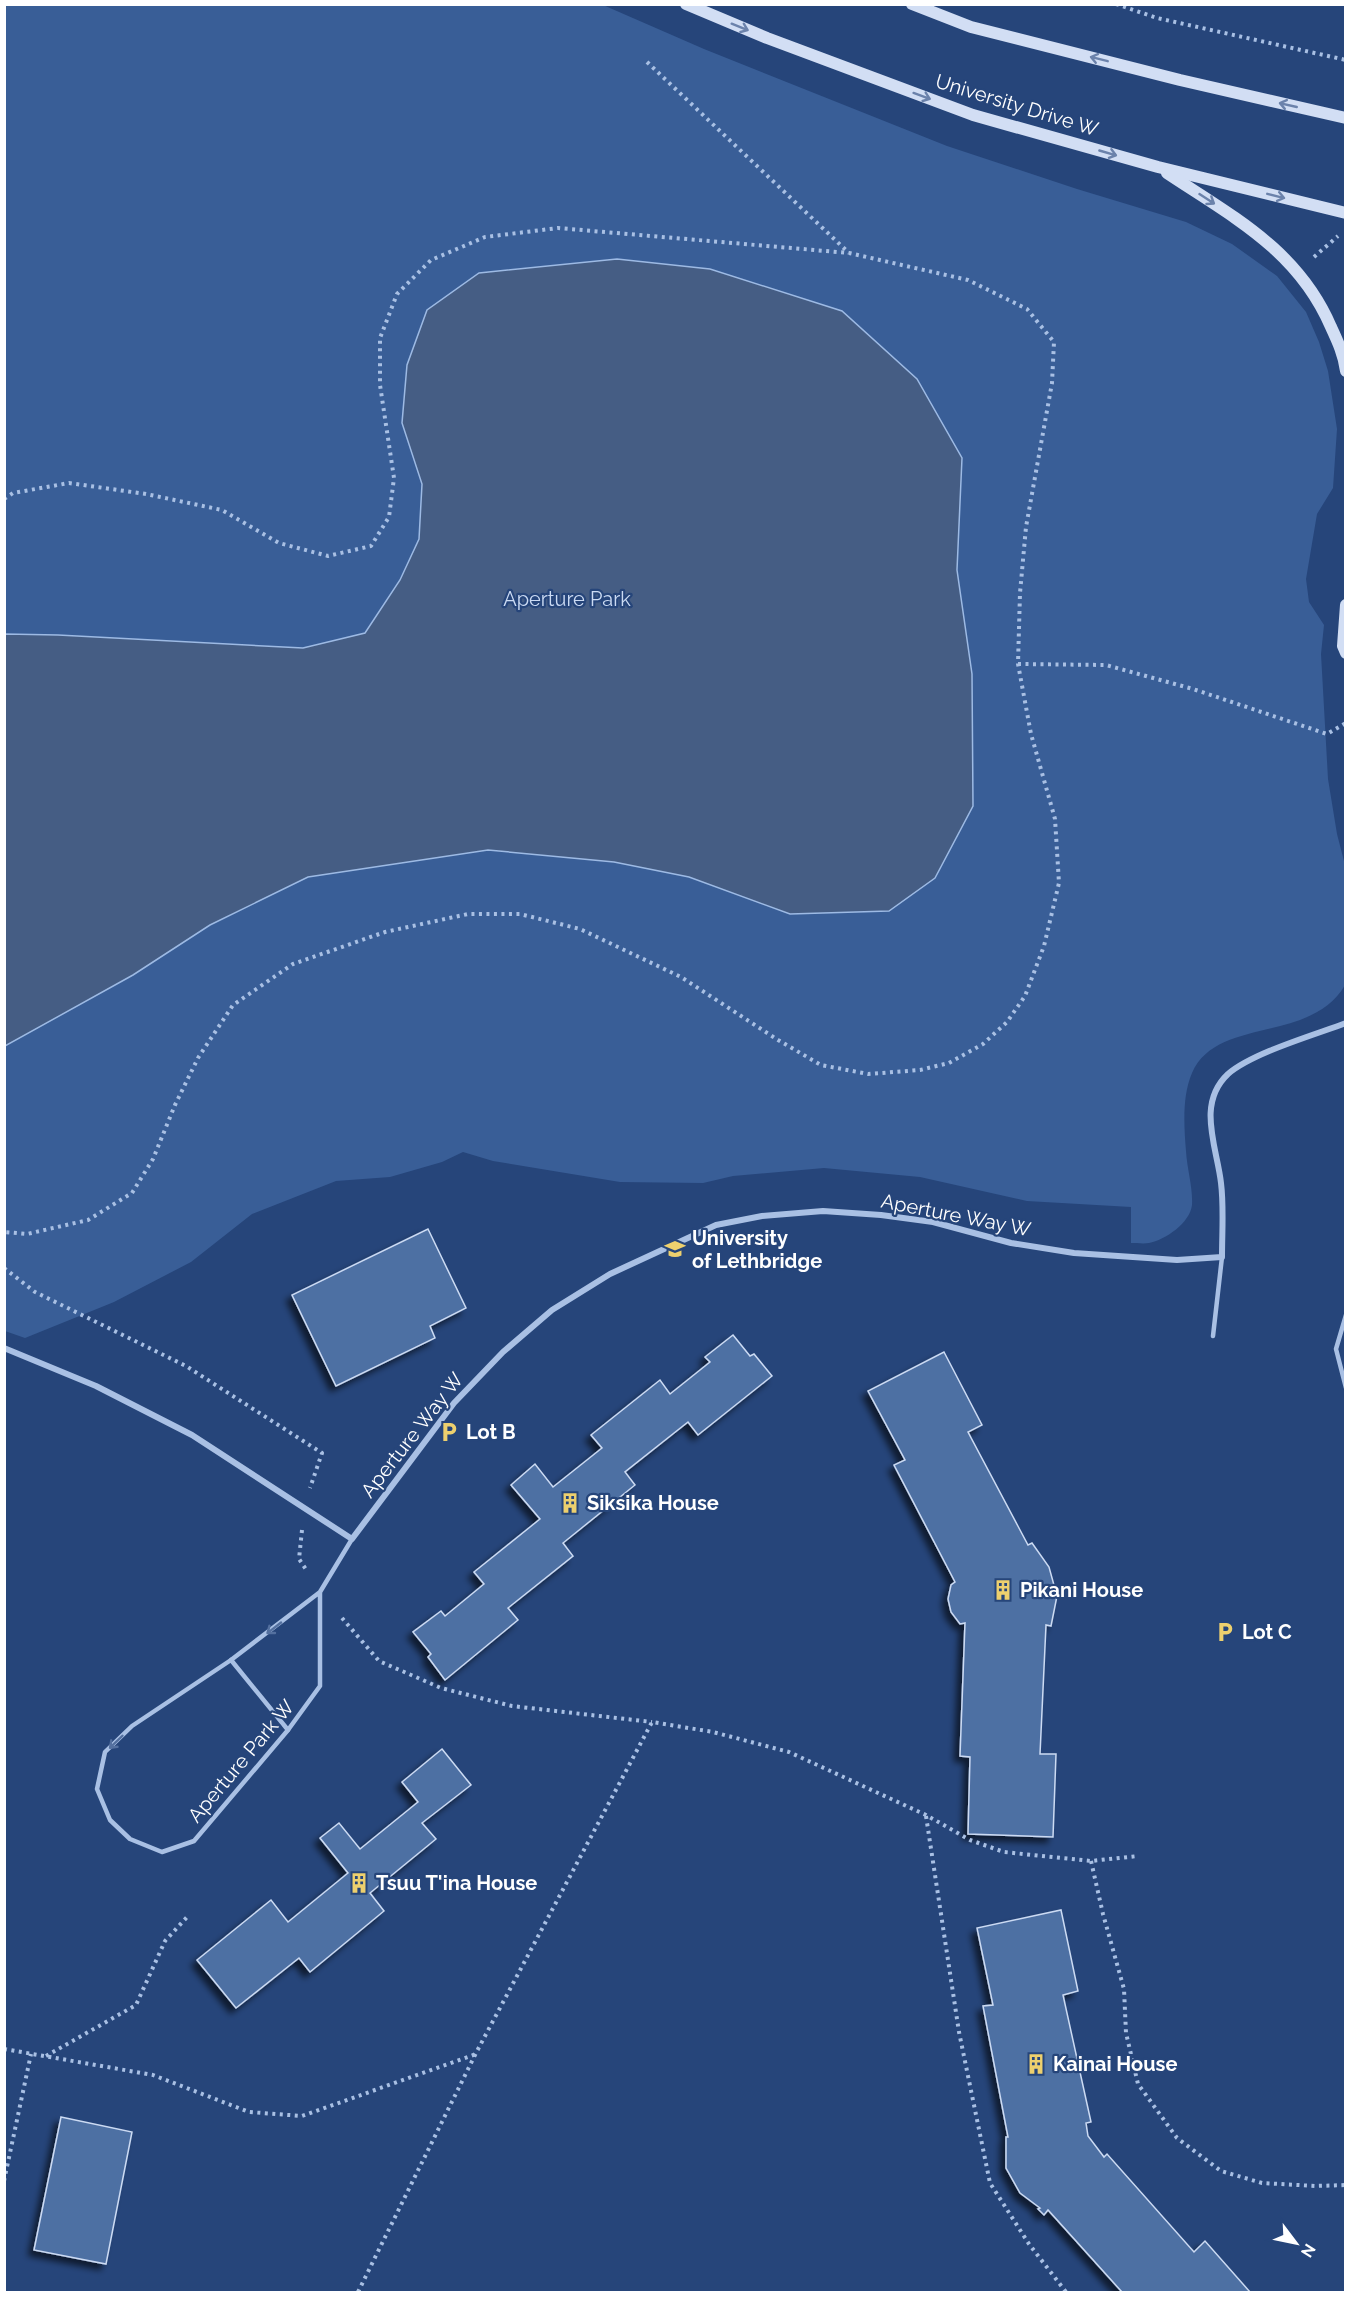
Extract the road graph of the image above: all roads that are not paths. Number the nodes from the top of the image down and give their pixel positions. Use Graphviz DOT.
graph roads {
  1 [pos="686,4"];
  2 [pos="912,4"];
  3 [pos="1346,118"];
  4 [pos="1158,167"];
  5 [pos="1346,213"];
  6 [pos="1346,371"];
  7 [pos="1346,605"];
  8 [pos="1346,653"];
  9 [pos="1346,1023"];
  10 [pos="1222,1257"];
  11 [pos="1346,1315"];
  12 [pos="1213,1336"];
  13 [pos="4,1348"];
  14 [pos="1346,1388"];
  15 [pos="352,1539"];
  16 [pos="320,1592"];
  17 [pos="231,1660"];
  18 [pos="288,1730"];
  1 -- 4 [label="main road, University Drive W, one-way"];
  3 -- 2 [label="main road, one-way"];
  4 -- 5 [label="main road, University Drive W, one-way"];
  4 -- 6 [label="main road, one-way"];
  7 -- 8 [label="main road"];
  9 -- 10 [label="street"];
  10 -- 12 [label="lane"];
  10 -- 15 [label="street, Aperture Way W"];
  11 -- 14 [label="lane"];
  13 -- 15 [label="street"];
  15 -- 16 [label="lane, Aperture Park W"];
  16 -- 17 [label="lane, Aperture Park W, one-way"];
  16 -- 18 [label="lane, Aperture Park W"];
  17 -- 18 [label="lane"];
  17 -- 18 [label="lane, Aperture Park W, one-way"];
}
